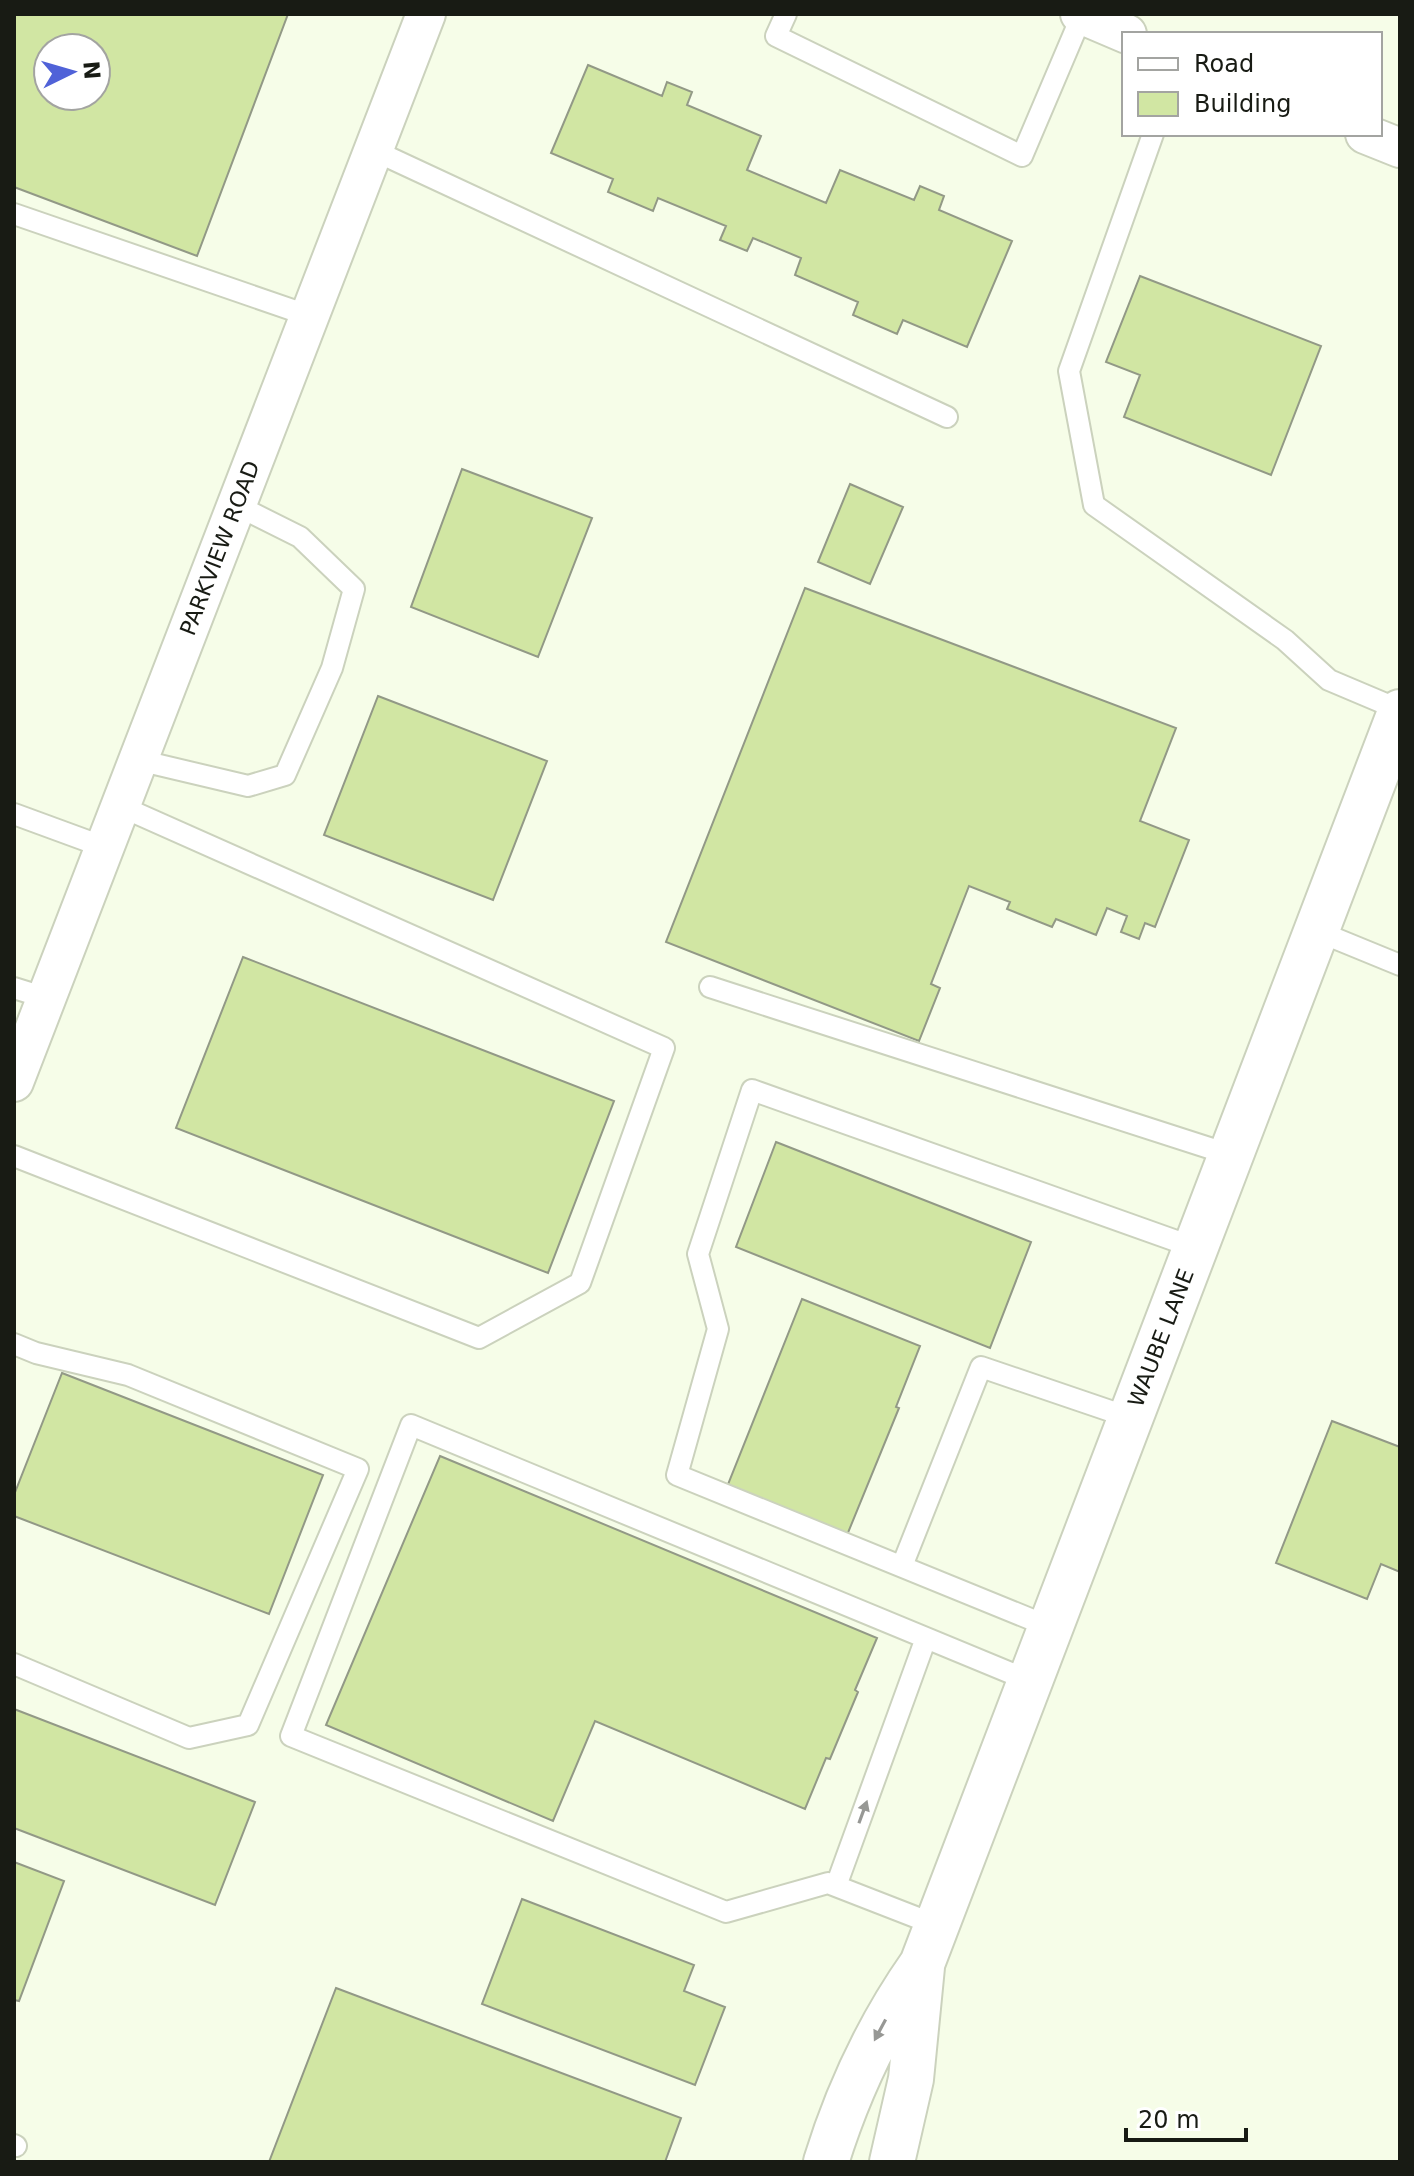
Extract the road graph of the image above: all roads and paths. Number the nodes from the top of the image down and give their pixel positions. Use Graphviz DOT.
graph roads {
  1 [pos="426,14"];
  2 [pos="786,14"];
  3 [pos="1081,14"];
  4 [pos="1122,32"];
  5 [pos="1152,136"];
  6 [pos="1370,136"];
  7 [pos="1400,148"];
  8 [pos="373,150"];
  9 [pos="14,214"];
  10 [pos="310,316"];
  11 [pos="947,417"];
  12 [pos="236,505"];
  13 [pos="1400,711"];
  14 [pos="138,760"];
  15 [pos="120,806"];
  16 [pos="14,814"];
  17 [pos="104,847"];
  18 [pos="1317,931"];
  19 [pos="1400,965"];
  20 [pos="710,987"];
  21 [pos="30,993"];
  22 [pos="14,1082"];
  23 [pos="1231,1155"];
  24 [pos="14,1156"];
  25 [pos="1196,1248"];
  26 [pos="14,1344"];
  27 [pos="1131,1418"];
  28 [pos="902,1566"];
  29 [pos="1050,1627"];
  30 [pos="926,1638"];
  31 [pos="14,1664"];
  32 [pos="1030,1681"];
  33 [pos="836,1886"];
  34 [pos="929,1944"];
  35 [pos="826,2162"];
  36 [pos="892,2162"];
  1 -- 8 [label="street, PARKVIEW ROAD"];
  2 -- 3 [label="lane"];
  3 -- 4 [label="street"];
  5 -- 13 [label="lane"];
  6 -- 7 [label="street"];
  8 -- 10 [label="street, PARKVIEW ROAD"];
  8 -- 11 [label="lane"];
  9 -- 10 [label="lane"];
  10 -- 12 [label="street, PARKVIEW ROAD"];
  12 -- 14 [label="street, PARKVIEW ROAD"];
  12 -- 14 [label="lane"];
  13 -- 18 [label="main road, WAUBE LANE"];
  14 -- 15 [label="street, PARKVIEW ROAD"];
  15 -- 17 [label="street, PARKVIEW ROAD"];
  15 -- 24 [label="lane"];
  16 -- 17 [label="lane"];
  17 -- 21 [label="street, PARKVIEW ROAD"];
  18 -- 19 [label="lane"];
  18 -- 23 [label="main road, WAUBE LANE"];
  20 -- 23 [label="lane"];
  21 -- 22 [label="street, PARKVIEW ROAD"];
  23 -- 25 [label="main road, WAUBE LANE"];
  25 -- 27 [label="main road, WAUBE LANE"];
  25 -- 28 [label="lane"];
  26 -- 31 [label="lane"];
  27 -- 28 [label="lane"];
  27 -- 29 [label="main road, WAUBE LANE"];
  28 -- 29 [label="lane"];
  29 -- 32 [label="main road, WAUBE LANE"];
  30 -- 32 [label="lane"];
  33 -- 30 [label="lane, one-way"];
  30 -- 33 [label="lane"];
  32 -- 34 [label="main road, WAUBE LANE"];
  33 -- 34 [label="lane"];
  34 -- 35 [label="main road, WAUBE LANE, one-way"];
  34 -- 36 [label="main road, WAUBE LANE"];
}
